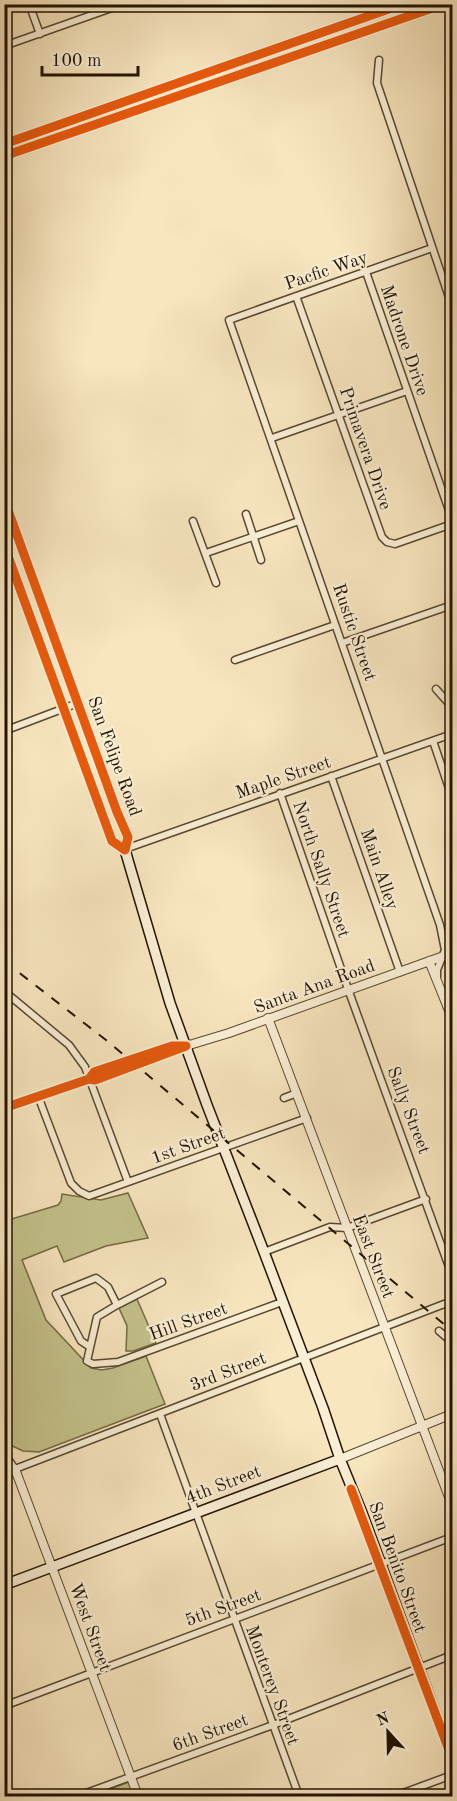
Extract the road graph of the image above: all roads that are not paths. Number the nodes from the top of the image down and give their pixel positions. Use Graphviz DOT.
graph roads {
  1 [pos="29,4"];
  2 [pos="123,4"];
  3 [pos="403,4"];
  4 [pos="444,4"];
  5 [pos="40,34"];
  6 [pos="4,46"];
  7 [pos="379,60"];
  8 [pos="4,144"];
  9 [pos="4,156"];
  10 [pos="432,248"];
  11 [pos="366,272"];
  12 [pos="296,296"];
  13 [pos="453,306"];
  14 [pos="229,320"];
  15 [pos="407,391"];
  16 [pos="338,415"];
  17 [pos="272,438"];
  18 [pos="4,499"];
  19 [pos="246,514"];
  20 [pos="7,516"];
  21 [pos="453,519"];
  22 [pos="194,521"];
  23 [pos="300,521"];
  24 [pos="453,524"];
  25 [pos="253,537"];
  26 [pos="4,545"];
  27 [pos="206,553"];
  28 [pos="261,560"];
  29 [pos="216,584"];
  30 [pos="453,605"];
  31 [pos="335,626"];
  32 [pos="342,644"];
  33 [pos="235,660"];
  34 [pos="436,689"];
  35 [pos="78,704"];
  36 [pos="453,707"];
  37 [pos="64,709"];
  38 [pos="4,731"];
  39 [pos="453,734"];
  40 [pos="433,741"];
  41 [pos="383,757"];
  42 [pos="331,776"];
  43 [pos="280,794"];
  44 [pos="453,797"];
  45 [pos="124,850"];
  46 [pos="453,953"];
  47 [pos="444,956"];
  48 [pos="429,961"];
  49 [pos="400,972"];
  50 [pos="438,984"];
  51 [pos="348,989"];
  52 [pos="4,990"];
  53 [pos="268,1018"];
  54 [pos="453,1018"];
  55 [pos="186,1046"];
  56 [pos="89,1079"];
  57 [pos="297,1093"];
  58 [pos="38,1096"];
  59 [pos="284,1098"];
  60 [pos="4,1108"];
  61 [pos="307,1118"];
  62 [pos="224,1148"];
  63 [pos="129,1182"];
  64 [pos="426,1199"];
  65 [pos="347,1228"];
  66 [pos="264,1252"];
  67 [pos="453,1275"];
  68 [pos="162,1282"];
  69 [pos="453,1301"];
  70 [pos="282,1302"];
  71 [pos="117,1305"];
  72 [pos="385,1327"];
  73 [pos="439,1331"];
  74 [pos="453,1342"];
  75 [pos="90,1347"];
  76 [pos="303,1358"];
  77 [pos="159,1414"];
  78 [pos="453,1414"];
  79 [pos="422,1426"];
  80 [pos="4,1453"];
  81 [pos="339,1460"];
  82 [pos="15,1468"];
  83 [pos="453,1505"];
  84 [pos="196,1512"];
  85 [pos="453,1537"];
  86 [pos="380,1564"];
  87 [pos="53,1567"];
  88 [pos="4,1585"];
  89 [pos="233,1620"];
  90 [pos="453,1655"];
  91 [pos="418,1668"];
  92 [pos="91,1674"];
  93 [pos="4,1706"];
  94 [pos="273,1725"];
  95 [pos="453,1758"];
  96 [pos="453,1775"];
  97 [pos="131,1777"];
  98 [pos="78,1797"];
  99 [pos="138,1797"];
  100 [pos="298,1797"];
  101 [pos="395,1797"];
  1 -- 5 [label="street"];
  2 -- 5 [label="street"];
  3 -- 8 [label="main road"];
  4 -- 9 [label="main road"];
  5 -- 6 [label="street"];
  7 -- 10 [label="street"];
  10 -- 11 [label="street, Pacfic Way"];
  10 -- 13 [label="street"];
  11 -- 12 [label="street, Pacfic Way"];
  11 -- 15 [label="street, Madrone Drive"];
  12 -- 14 [label="street, Pacfic Way"];
  12 -- 16 [label="street, Primavera Drive"];
  14 -- 17 [label="street, Rustic Street"];
  15 -- 16 [label="street"];
  15 -- 21 [label="street, Madrone Drive"];
  16 -- 17 [label="street"];
  16 -- 24 [label="street, Primavera Drive"];
  17 -- 23 [label="street, Rustic Street"];
  18 -- 20 [label="main road, San Felipe Road"];
  19 -- 25 [label="street"];
  20 -- 35 [label="main road, San Felipe Road"];
  22 -- 27 [label="street"];
  23 -- 25 [label="street"];
  23 -- 31 [label="street, Rustic Street"];
  25 -- 27 [label="street"];
  25 -- 28 [label="street"];
  26 -- 37 [label="main road, San Felipe Road"];
  27 -- 29 [label="street"];
  30 -- 32 [label="street"];
  31 -- 32 [label="street, Rustic Street"];
  31 -- 33 [label="street"];
  32 -- 41 [label="street, Rustic Street"];
  34 -- 36 [label="street"];
  35 -- 37 [label="street"];
  35 -- 45 [label="main road, San Felipe Road"];
  37 -- 38 [label="street"];
  37 -- 45 [label="main road, San Felipe Road"];
  39 -- 40 [label="street, Maple Street"];
  40 -- 41 [label="street, Maple Street"];
  40 -- 44 [label="street"];
  41 -- 42 [label="street, Maple Street"];
  41 -- 47 [label="street, Rustic Street"];
  42 -- 43 [label="street, Maple Street"];
  42 -- 49 [label="street, Main Alley"];
  43 -- 45 [label="street, Maple Street"];
  43 -- 51 [label="street, North Sally Street"];
  45 -- 55 [label="main road, San Felipe Road"];
  46 -- 47 [label="street, Santa Ana Road"];
  47 -- 48 [label="street, Santa Ana Road"];
  47 -- 50 [label="street, Rustic Street"];
  48 -- 49 [label="street, Santa Ana Road"];
  48 -- 50 [label="street"];
  49 -- 51 [label="street, Santa Ana Road"];
  50 -- 54 [label="street"];
  51 -- 53 [label="street, Santa Ana Road"];
  51 -- 64 [label="street, Sally Street"];
  52 -- 56 [label="street"];
  53 -- 55 [label="street, Santa Ana Road"];
  53 -- 57 [label="street, East Street"];
  55 -- 56 [label="street, Santa Ana Road"];
  55 -- 62 [label="main road, San Benito Street"];
  56 -- 58 [label="street, Santa Ana Road"];
  56 -- 63 [label="street"];
  57 -- 59 [label="street"];
  57 -- 61 [label="street, East Street"];
  58 -- 60 [label="street, Santa Ana Road"];
  58 -- 63 [label="street, 1st Street"];
  61 -- 62 [label="street, 1st Street"];
  61 -- 65 [label="street, East Street"];
  62 -- 63 [label="street, 1st Street"];
  62 -- 66 [label="main road, San Benito Street"];
  64 -- 65 [label="street"];
  64 -- 67 [label="street, Sally Street"];
  65 -- 66 [label="street"];
  65 -- 72 [label="street, East Street"];
  66 -- 70 [label="main road, San Benito Street"];
  68 -- 71 [label="street"];
  69 -- 72 [label="street, 3rd Street"];
  70 -- 75 [label="street, Hill Street"];
  70 -- 76 [label="main road, San Benito Street"];
  71 -- 75 [label="street"];
  71 -- 75 [label="street"];
  72 -- 76 [label="street, 3rd Street"];
  72 -- 79 [label="street, East Street"];
  73 -- 74 [label="street"];
  76 -- 77 [label="street, 3rd Street"];
  76 -- 81 [label="main road, San Benito Street"];
  77 -- 82 [label="street, 3rd Street"];
  77 -- 84 [label="street, Monterey Street"];
  78 -- 79 [label="street, 4th Street"];
  79 -- 81 [label="street, 4th Street"];
  79 -- 83 [label="street, East Street"];
  80 -- 82 [label="street"];
  81 -- 84 [label="main road, 4th Street"];
  81 -- 86 [label="main road, San Benito Street"];
  82 -- 87 [label="street, West Street"];
  84 -- 87 [label="main road, 4th Street"];
  84 -- 89 [label="street, Monterey Street"];
  85 -- 86 [label="street, 5th Street"];
  86 -- 89 [label="street, 5th Street"];
  86 -- 91 [label="main road, San Benito Street"];
  87 -- 88 [label="main road, 4th Street"];
  87 -- 92 [label="street, West Street"];
  89 -- 92 [label="street, 5th Street"];
  89 -- 94 [label="street, Monterey Street"];
  90 -- 91 [label="street, 6th Street"];
  91 -- 94 [label="street, 6th Street"];
  91 -- 95 [label="main road, San Benito Street"];
  92 -- 93 [label="street, 5th Street"];
  92 -- 97 [label="street, West Street"];
  94 -- 97 [label="street, 6th Street"];
  94 -- 100 [label="street, Monterey Street"];
  96 -- 101 [label="street"];
  97 -- 98 [label="street, 6th Street"];
  97 -- 99 [label="street, West Street"];
}
